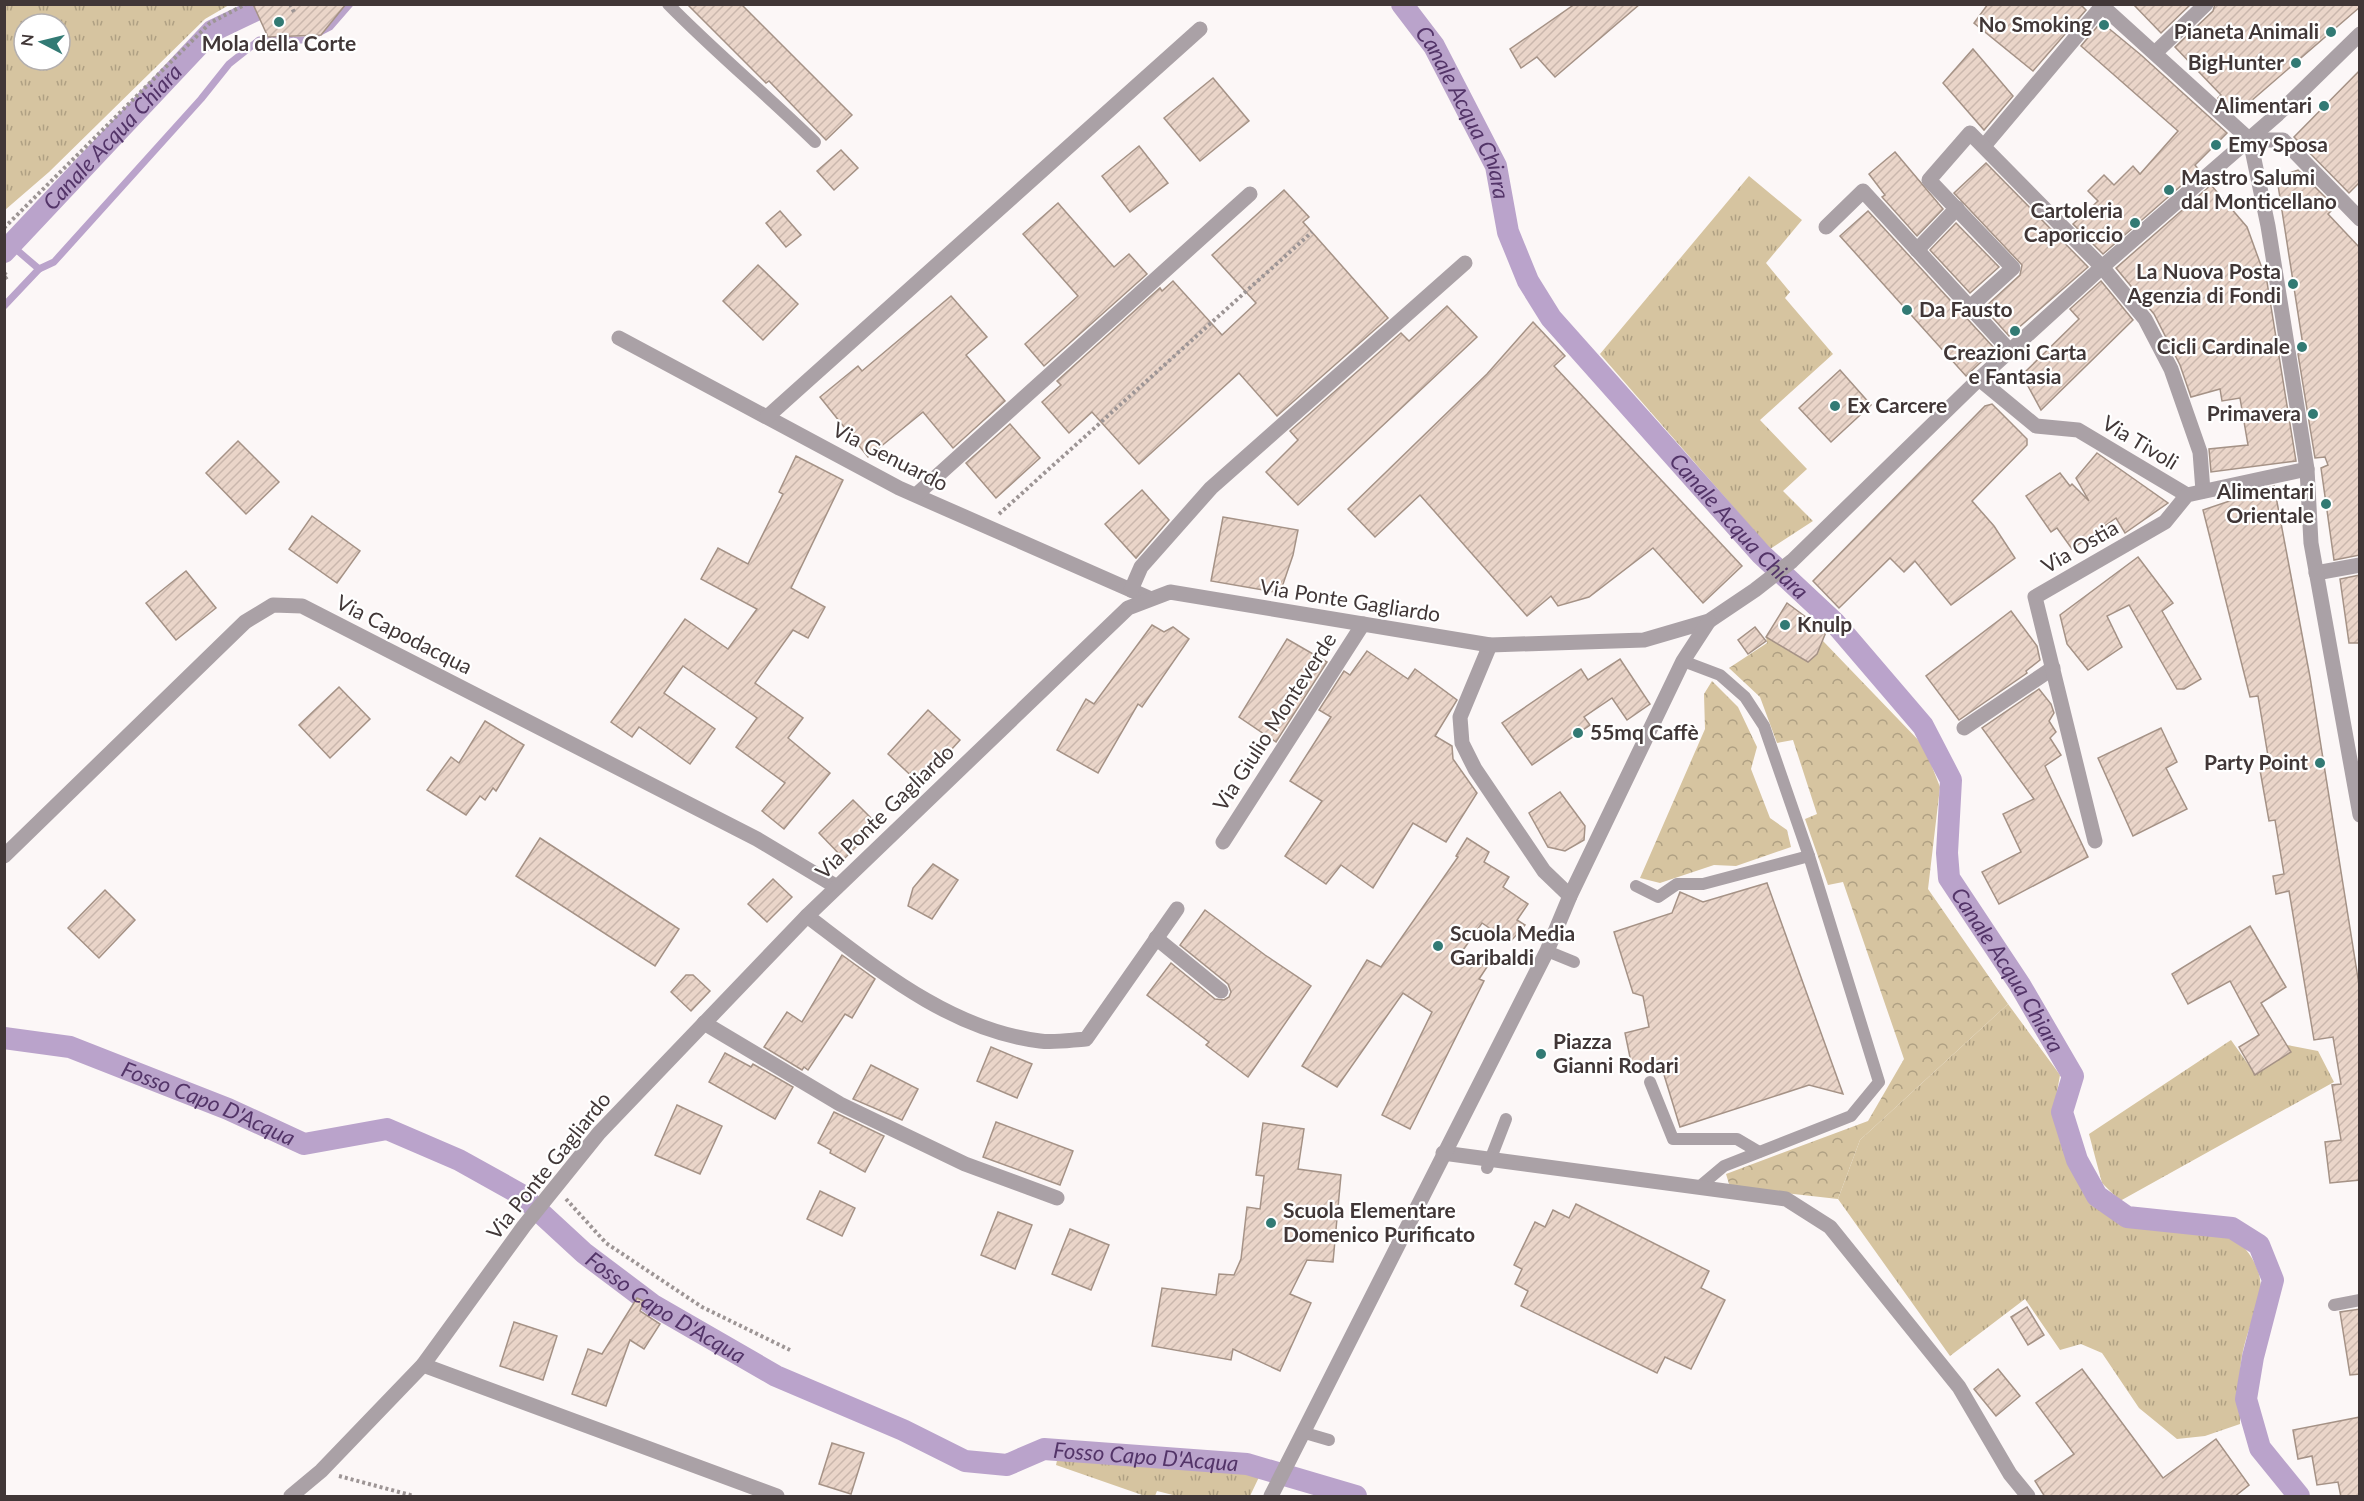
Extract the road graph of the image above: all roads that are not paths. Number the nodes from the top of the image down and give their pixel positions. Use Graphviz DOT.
graph roads {
  1 [pos="668,4"];
  2 [pos="2206,4"];
  3 [pos="2101,5"];
  4 [pos="1200,28"];
  5 [pos="2360,34"];
  6 [pos="2156,52"];
  7 [pos="2250,140"];
  8 [pos="814,142"];
  9 [pos="1984,146"];
  10 [pos="1250,194"];
  11 [pos="1957,208"];
  12 [pos="2360,219"];
  13 [pos="1826,227"];
  14 [pos="1917,250"];
  15 [pos="1465,263"];
  16 [pos="2102,267"];
  17 [pos="1970,307"];
  18 [pos="619,338"];
  19 [pos="2010,351"];
  20 [pos="1979,379"];
  21 [pos="767,417"];
  22 [pos="2307,469"];
  23 [pos="2203,491"];
  24 [pos="916,495"];
  25 [pos="2187,495"];
  26 [pos="2360,565"];
  27 [pos="2316,573"];
  28 [pos="1131,590"];
  29 [pos="1149,598"];
  30 [pos="1709,621"];
  31 [pos="1363,624"];
  32 [pos="1490,645"];
  33 [pos="1683,661"];
  34 [pos="2053,668"];
  35 [pos="1964,728"];
  36 [pos="2360,815"];
  37 [pos="2095,841"];
  38 [pos="1223,842"];
  39 [pos="4,856"];
  40 [pos="1809,856"];
  41 [pos="1636,886"];
  42 [pos="837,887"];
  43 [pos="1570,896"];
  44 [pos="1177,909"];
  45 [pos="807,916"];
  46 [pos="1156,938"];
  47 [pos="1547,951"];
  48 [pos="1574,962"];
  49 [pos="1221,990"];
  50 [pos="704,1023"];
  51 [pos="1650,1082"];
  52 [pos="1506,1119"];
  53 [pos="1759,1152"];
  54 [pos="1443,1153"];
  55 [pos="1489,1164"];
  56 [pos="1699,1187"];
  57 [pos="1057,1198"];
  58 [pos="2360,1300"];
  59 [pos="2334,1305"];
  60 [pos="423,1365"];
  61 [pos="1305,1433"];
  62 [pos="1329,1440"];
  63 [pos="291,1497"];
  64 [pos="777,1497"];
  65 [pos="1271,1497"];
  66 [pos="2028,1497"];
  1 -- 8 [label="lane"];
  2 -- 6 [label="street"];
  3 -- 6 [label="street"];
  3 -- 9 [label="street"];
  4 -- 21 [label="street"];
  5 -- 7 [label="street"];
  6 -- 7 [label="street"];
  7 -- 12 [label="street"];
  7 -- 16 [label="street"];
  7 -- 22 [label="street"];
  9 -- 11 [label="street"];
  9 -- 16 [label="street"];
  10 -- 24 [label="street"];
  11 -- 14 [label="street"];
  11 -- 17 [label="street"];
  13 -- 14 [label="street"];
  14 -- 17 [label="street"];
  15 -- 28 [label="street"];
  16 -- 19 [label="street"];
  16 -- 23 [label="street"];
  17 -- 19 [label="street"];
  18 -- 21 [label="street, Via Genuardo"];
  19 -- 20 [label="street"];
  20 -- 25 [label="street, Via Tivoli"];
  20 -- 30 [label="street"];
  21 -- 24 [label="street, Via Genuardo"];
  22 -- 23 [label="street"];
  22 -- 27 [label="street"];
  23 -- 25 [label="street"];
  24 -- 28 [label="street, Via Genuardo"];
  25 -- 34 [label="street, Via Ostia"];
  26 -- 27 [label="street"];
  27 -- 36 [label="street"];
  28 -- 29 [label="street, Via Genuardo"];
  29 -- 31 [label="street, Via Ponte Gagliardo"];
  29 -- 42 [label="street, Via Ponte Gagliardo"];
  30 -- 32 [label="street, Via Ponte Gagliardo"];
  30 -- 33 [label="street"];
  31 -- 32 [label="street, Via Ponte Gagliardo"];
  31 -- 38 [label="street, Via Giulio Monteverde"];
  32 -- 43 [label="street"];
  33 -- 40 [label="lane"];
  33 -- 43 [label="street"];
  34 -- 35 [label="street"];
  34 -- 37 [label="street, Via Ostia"];
  39 -- 42 [label="street, Via Capodacqua"];
  40 -- 41 [label="lane"];
  40 -- 53 [label="lane"];
  42 -- 45 [label="street, Via Ponte Gagliardo"];
  43 -- 47 [label="street"];
  44 -- 46 [label="street"];
  45 -- 46 [label="street"];
  45 -- 50 [label="street, Via Ponte Gagliardo"];
  46 -- 49 [label="street"];
  47 -- 48 [label="lane"];
  47 -- 54 [label="street"];
  50 -- 57 [label="street"];
  50 -- 60 [label="street, Via Ponte Gagliardo"];
  51 -- 53 [label="lane"];
  52 -- 55 [label="lane"];
  53 -- 56 [label="lane"];
  54 -- 55 [label="street"];
  54 -- 61 [label="street"];
  55 -- 56 [label="street"];
  56 -- 66 [label="street"];
  58 -- 59 [label="lane"];
  60 -- 63 [label="street, Via Ponte Gagliardo"];
  60 -- 64 [label="street"];
  61 -- 62 [label="lane"];
  61 -- 65 [label="street"];
}
